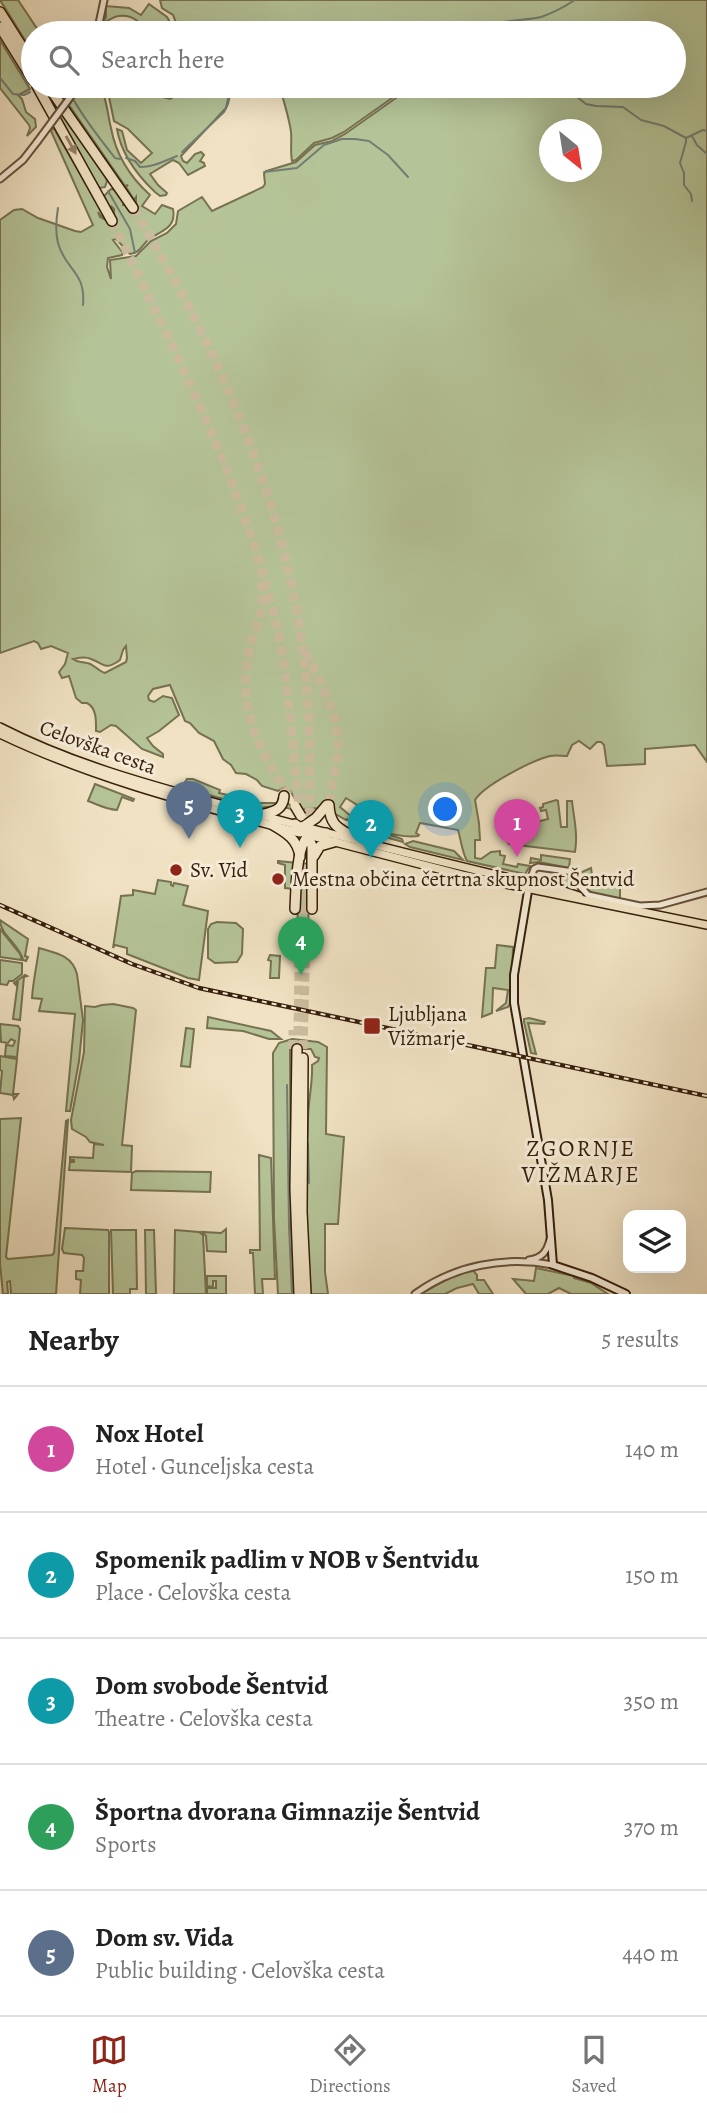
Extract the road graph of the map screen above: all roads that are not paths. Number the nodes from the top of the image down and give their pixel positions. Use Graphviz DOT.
graph roads {
  1 [pos="104,0"];
  2 [pos="0,12"];
  3 [pos="100,21"];
  4 [pos="0,27"];
  5 [pos="21,45"];
  6 [pos="21,61"];
  7 [pos="44,98"];
  8 [pos="56,98"];
  9 [pos="69,98"];
  10 [pos="0,179"];
  11 [pos="133,208"];
  12 [pos="113,221"];
  13 [pos="0,727"];
  14 [pos="0,734"];
  15 [pos="260,815"];
  16 [pos="273,825"];
  17 [pos="308,831"];
  18 [pos="334,842"];
  19 [pos="361,842"];
  20 [pos="300,861"];
  21 [pos="312,862"];
  22 [pos="528,886"];
  23 [pos="707,892"];
  24 [pos="295,909"];
  25 [pos="312,909"];
  26 [pos="707,925"];
  27 [pos="301,1049"];
  28 [pos="298,1160"];
  29 [pos="551,1236"];
  30 [pos="515,1263"];
  31 [pos="553,1265"];
  32 [pos="299,1294"];
  33 [pos="306,1294"];
  34 [pos="415,1294"];
  35 [pos="626,1294"];
  1 -- 3 [label="street"];
  2 -- 5 [label="highway"];
  4 -- 6 [label="highway"];
  7 -- 12 [label="highway, one-way"];
  8 -- 11 [label="highway"];
  9 -- 10 [label="street, bridge"];
  13 -- 15 [label="main road, Celovška cesta"];
  14 -- 16 [label="main road, Celovška cesta"];
  15 -- 17 [label="main road, Celovška cesta"];
  15 -- 17 [label="highway, bridge"];
  16 -- 17 [label="main road, Celovška cesta"];
  16 -- 20 [label="highway"];
  17 -- 18 [label="main road, Celovška cesta"];
  17 -- 19 [label="main road, Celovška cesta"];
  17 -- 19 [label="highway"];
  17 -- 20 [label="highway"];
  17 -- 21 [label="highway"];
  18 -- 21 [label="highway"];
  18 -- 22 [label="main road, Celovška cesta"];
  19 -- 22 [label="main road, Celovška cesta"];
  20 -- 24 [label="highway"];
  21 -- 25 [label="highway"];
  22 -- 23 [label="street"];
  22 -- 26 [label="main road, Celovška cesta"];
  22 -- 29 [label="main road"];
  27 -- 28 [label="highway"];
  28 -- 32 [label="highway"];
  28 -- 33 [label="highway"];
  29 -- 30 [label="street"];
  29 -- 31 [label="main road"];
  30 -- 31 [label="street"];
  30 -- 34 [label="street"];
  31 -- 35 [label="main road"];
}
